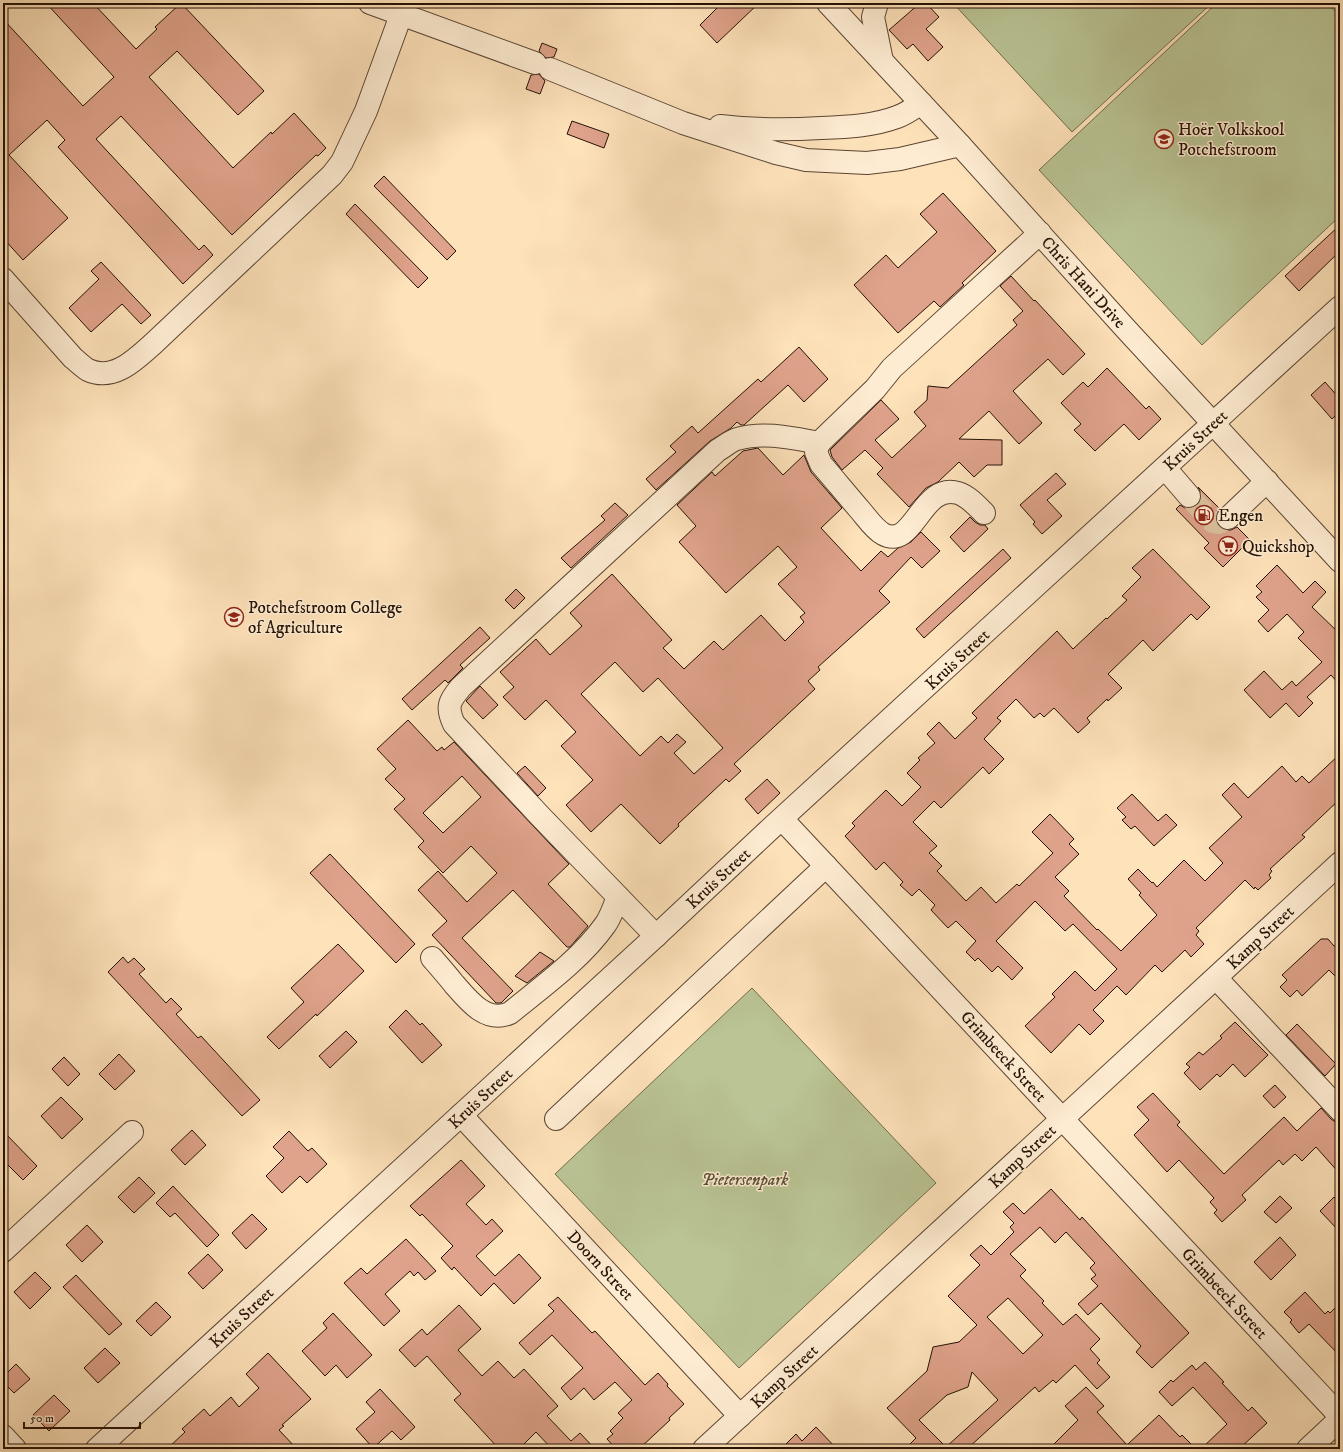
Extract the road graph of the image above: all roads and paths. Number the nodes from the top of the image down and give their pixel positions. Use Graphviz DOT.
graph roads {
  1 [pos="370,3"];
  2 [pos="828,3"];
  3 [pos="877,3"];
  4 [pos="401,16"];
  5 [pos="882,61"];
  6 [pos="921,103"];
  7 [pos="683,123"];
  8 [pos="960,144"];
  9 [pos="1040,233"];
  10 [pos="3,279"];
  11 [pos="1340,307"];
  12 [pos="1213,422"];
  13 [pos="819,443"];
  14 [pos="1165,468"];
  15 [pos="1267,481"];
  16 [pos="1189,496"];
  17 [pos="984,513"];
  18 [pos="1228,518"];
  19 [pos="1340,561"];
  20 [pos="782,819"];
  21 [pos="1340,863"];
  22 [pos="826,866"];
  23 [pos="618,898"];
  24 [pos="656,936"];
  25 [pos="432,958"];
  26 [pos="1216,978"];
  27 [pos="1340,1110"];
  28 [pos="461,1115"];
  29 [pos="1063,1118"];
  30 [pos="556,1119"];
  31 [pos="132,1132"];
  32 [pos="3,1251"];
  33 [pos="740,1416"];
  34 [pos="1340,1416"];
  35 [pos="1340,1419"];
  36 [pos="3,1436"];
  37 [pos="15,1449"];
  38 [pos="97,1449"];
  39 [pos="704,1449"];
  40 [pos="1308,1449"];
  1 -- 4 [label="street"];
  2 -- 5 [label="street, Chris Hani Drive"];
  3 -- 5 [label="street"];
  4 -- 7 [label="street"];
  4 -- 10 [label="street"];
  5 -- 6 [label="street, Chris Hani Drive"];
  6 -- 7 [label="street"];
  6 -- 8 [label="street, Chris Hani Drive"];
  7 -- 8 [label="street"];
  8 -- 9 [label="street, Chris Hani Drive"];
  9 -- 12 [label="street, Chris Hani Drive"];
  9 -- 13 [label="street"];
  11 -- 12 [label="street, Kruis Street"];
  12 -- 14 [label="street, Kruis Street"];
  12 -- 15 [label="street, Chris Hani Drive"];
  13 -- 17 [label="street"];
  13 -- 23 [label="street"];
  14 -- 16 [label="street"];
  14 -- 20 [label="street, Kruis Street"];
  15 -- 18 [label="street"];
  15 -- 19 [label="street, Chris Hani Drive"];
  20 -- 22 [label="street, Grimbeeck Street"];
  20 -- 24 [label="street, Kruis Street"];
  21 -- 26 [label="street, Kamp Street"];
  22 -- 29 [label="street, Grimbeeck Street"];
  22 -- 30 [label="street"];
  23 -- 24 [label="street"];
  23 -- 25 [label="street"];
  24 -- 28 [label="street, Kruis Street"];
  26 -- 27 [label="street"];
  26 -- 29 [label="street, Kamp Street"];
  28 -- 33 [label="street, Doorn Street"];
  28 -- 38 [label="street, Kruis Street"];
  29 -- 33 [label="street, Kamp Street"];
  29 -- 34 [label="street, Grimbeeck Street"];
  31 -- 32 [label="street"];
  33 -- 39 [label="street, Kamp Street"];
  35 -- 40 [label="street"];
  36 -- 37 [label="street"];
}
